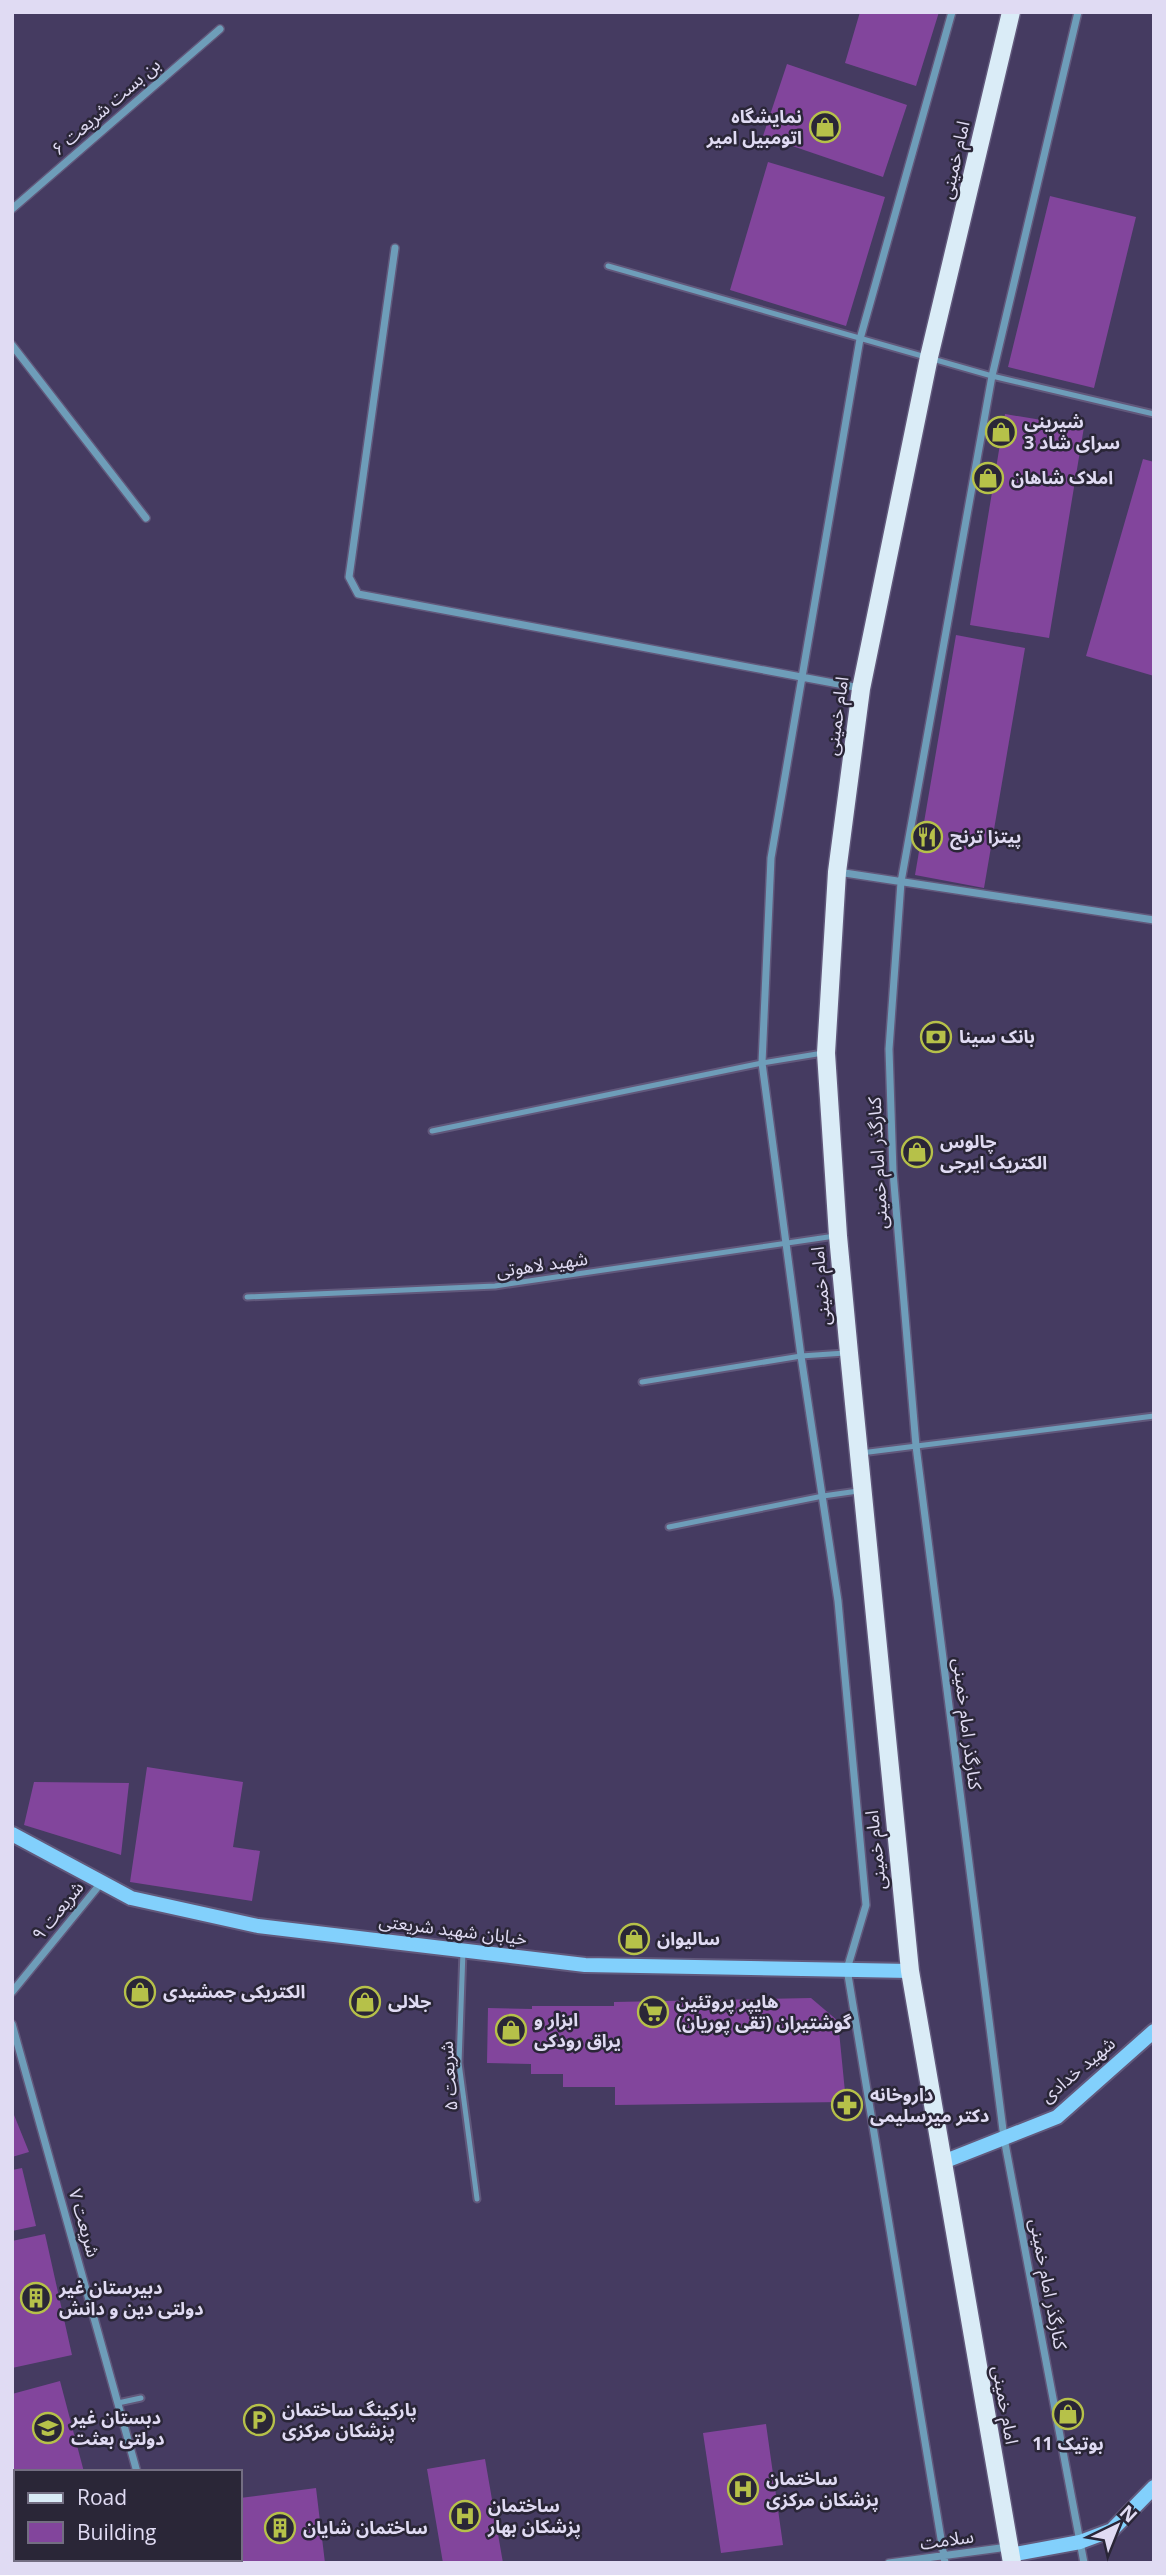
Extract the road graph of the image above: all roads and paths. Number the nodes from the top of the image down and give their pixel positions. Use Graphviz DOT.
graph roads {
  1 [pos="952,12"];
  2 [pos="1012,12"];
  3 [pos="1079,12"];
  4 [pos="220,29"];
  5 [pos="12,209"];
  6 [pos="396,248"];
  7 [pos="608,266"];
  8 [pos="859,339"];
  9 [pos="12,345"];
  10 [pos="929,357"];
  11 [pos="992,376"];
  12 [pos="1154,414"];
  13 [pos="146,518"];
  14 [pos="800,677"];
  15 [pos="861,688"];
  16 [pos="837,872"];
  17 [pos="901,882"];
  18 [pos="1154,920"];
  19 [pos="826,1053"];
  20 [pos="762,1063"];
  21 [pos="432,1131"];
  22 [pos="838,1236"];
  23 [pos="786,1242"];
  24 [pos="247,1297"];
  25 [pos="849,1353"];
  26 [pos="801,1356"];
  27 [pos="642,1382"];
  28 [pos="1154,1416"];
  29 [pos="916,1446"];
  30 [pos="858,1453"];
  31 [pos="861,1490"];
  32 [pos="823,1496"];
  33 [pos="669,1527"];
  34 [pos="12,1834"];
  35 [pos="101,1882"];
  36 [pos="463,1950"];
  37 [pos="847,1969"];
  38 [pos="910,1971"];
  39 [pos="12,1992"];
  40 [pos="12,2024"];
  41 [pos="1154,2031"];
  42 [pos="1004,2138"];
  43 [pos="943,2162"];
  44 [pos="477,2199"];
  45 [pos="141,2398"];
  46 [pos="118,2403"];
  47 [pos="136,2470"];
  48 [pos="1154,2487"];
  49 [pos="1080,2542"];
  50 [pos="1010,2555"];
  51 [pos="944,2560"];
  52 [pos="890,2563"];
  53 [pos="1084,2563"];
  1 -- 8 [label="street"];
  2 -- 10 [label="main road, امام خمینی"];
  3 -- 11 [label="street, کنارگذر امام خمینی"];
  4 -- 5 [label="street, بن بست شریعت ۶"];
  6 -- 14 [label="street"];
  7 -- 8 [label="lane"];
  8 -- 10 [label="lane"];
  8 -- 14 [label="street"];
  9 -- 13 [label="street"];
  10 -- 11 [label="lane"];
  10 -- 15 [label="main road, امام خمینی"];
  11 -- 12 [label="lane"];
  11 -- 17 [label="street, کنارگذر امام خمینی"];
  14 -- 15 [label="street"];
  14 -- 20 [label="street"];
  15 -- 16 [label="main road, امام خمینی"];
  16 -- 17 [label="street"];
  16 -- 19 [label="main road, امام خمینی"];
  17 -- 18 [label="street"];
  17 -- 29 [label="street, کنارگذر امام خمینی"];
  19 -- 20 [label="lane"];
  19 -- 22 [label="main road, امام خمینی"];
  20 -- 21 [label="lane"];
  20 -- 23 [label="street"];
  22 -- 23 [label="lane, شهید لاهوتی"];
  22 -- 25 [label="main road, امام خمینی"];
  23 -- 24 [label="lane, شهید لاهوتی"];
  23 -- 26 [label="street"];
  25 -- 26 [label="lane"];
  25 -- 30 [label="main road, امام خمینی"];
  26 -- 27 [label="lane"];
  26 -- 32 [label="street"];
  28 -- 29 [label="lane"];
  29 -- 30 [label="lane"];
  29 -- 42 [label="street, کنارگذر امام خمینی"];
  30 -- 31 [label="main road, امام خمینی"];
  31 -- 32 [label="lane"];
  31 -- 38 [label="main road, امام خمینی"];
  32 -- 33 [label="lane"];
  32 -- 37 [label="street"];
  34 -- 35 [label="street, خیابان شهید شریعتی"];
  35 -- 36 [label="street, خیابان شهید شریعتی"];
  35 -- 39 [label="street, شریعت ۹"];
  36 -- 37 [label="street, خیابان شهید شریعتی"];
  36 -- 44 [label="lane, شریعت ۵"];
  37 -- 38 [label="street, خیابان شهید شریعتی"];
  37 -- 51 [label="street"];
  38 -- 43 [label="main road, امام خمینی"];
  40 -- 46 [label="street, شریعت ۷"];
  41 -- 42 [label="street, شهید خدادی"];
  42 -- 43 [label="street, شهید خدادی"];
  42 -- 49 [label="street, کنارگذر امام خمینی"];
  43 -- 50 [label="main road, امام خمینی"];
  45 -- 46 [label="lane"];
  46 -- 47 [label="street, شریعت ۷"];
  48 -- 49 [label="street"];
  49 -- 50 [label="street"];
  49 -- 53 [label="street, کنارگذر امام خمینی"];
  50 -- 51 [label="street, سلامت"];
  51 -- 52 [label="street, سلامت"];
}
